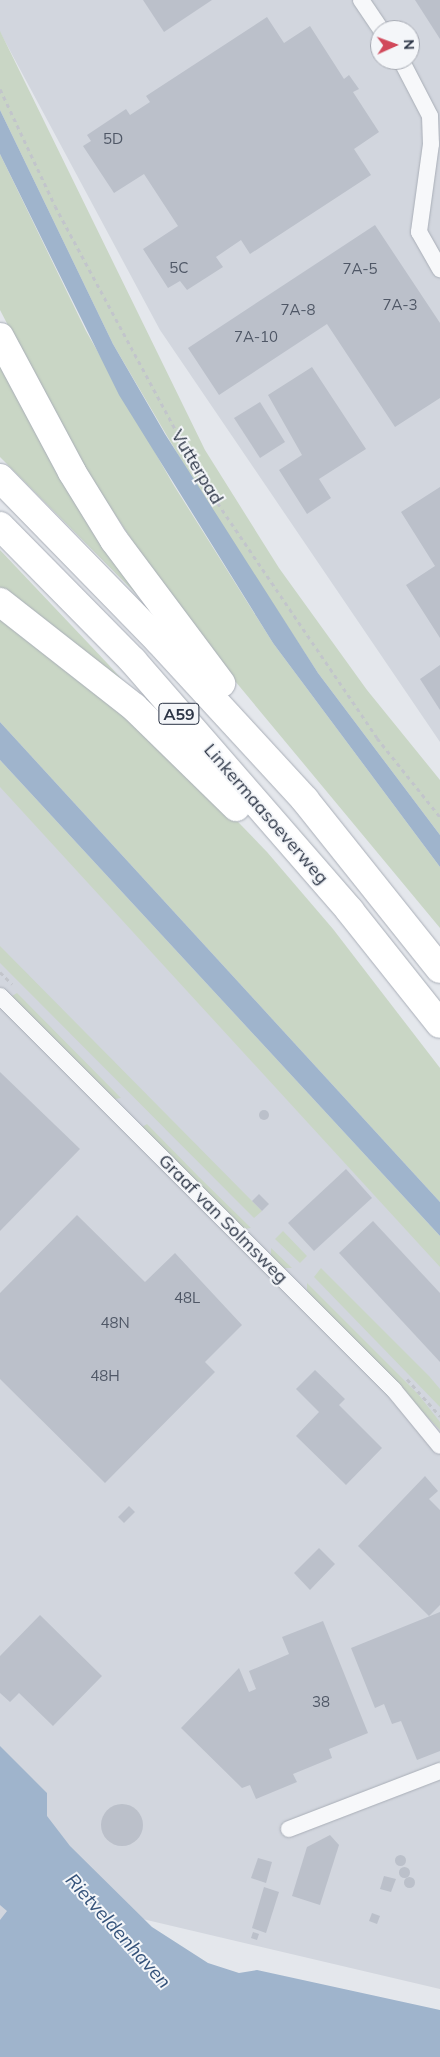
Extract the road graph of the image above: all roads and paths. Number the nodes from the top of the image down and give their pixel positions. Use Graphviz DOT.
graph roads {
  1 [pos="361,0"];
  2 [pos="374,20"];
  3 [pos="407,70"];
  4 [pos="0,89"];
  5 [pos="435,114"];
  6 [pos="440,269"];
  7 [pos="0,337"];
  8 [pos="0,478"];
  9 [pos="0,526"];
  10 [pos="0,602"];
  11 [pos="304,800"];
  12 [pos="440,817"];
  13 [pos="350,911"];
  14 [pos="440,969"];
  15 [pos="0,996"];
  16 [pos="440,1024"];
  17 [pos="440,1446"];
  18 [pos="440,1771"];
  19 [pos="289,1829"];
  1 -- 2 [label="street"];
  3 -- 5 [label="street"];
  4 -- 12 [label="path, Vutterpad"];
  5 -- 6 [label="street"];
  7 -- 11 [label="highway, A59"];
  8 -- 11 [label="highway, Linkermaasoeverweg / A59"];
  9 -- 13 [label="highway, Linkermaasoeverweg / A59"];
  10 -- 13 [label="highway, A59"];
  11 -- 14 [label="highway, Linkermaasoeverweg / A59"];
  13 -- 16 [label="highway, Linkermaasoeverweg / A59"];
  15 -- 17 [label="street, Graaf van Solmsweg"];
  18 -- 19 [label="street"];
}
